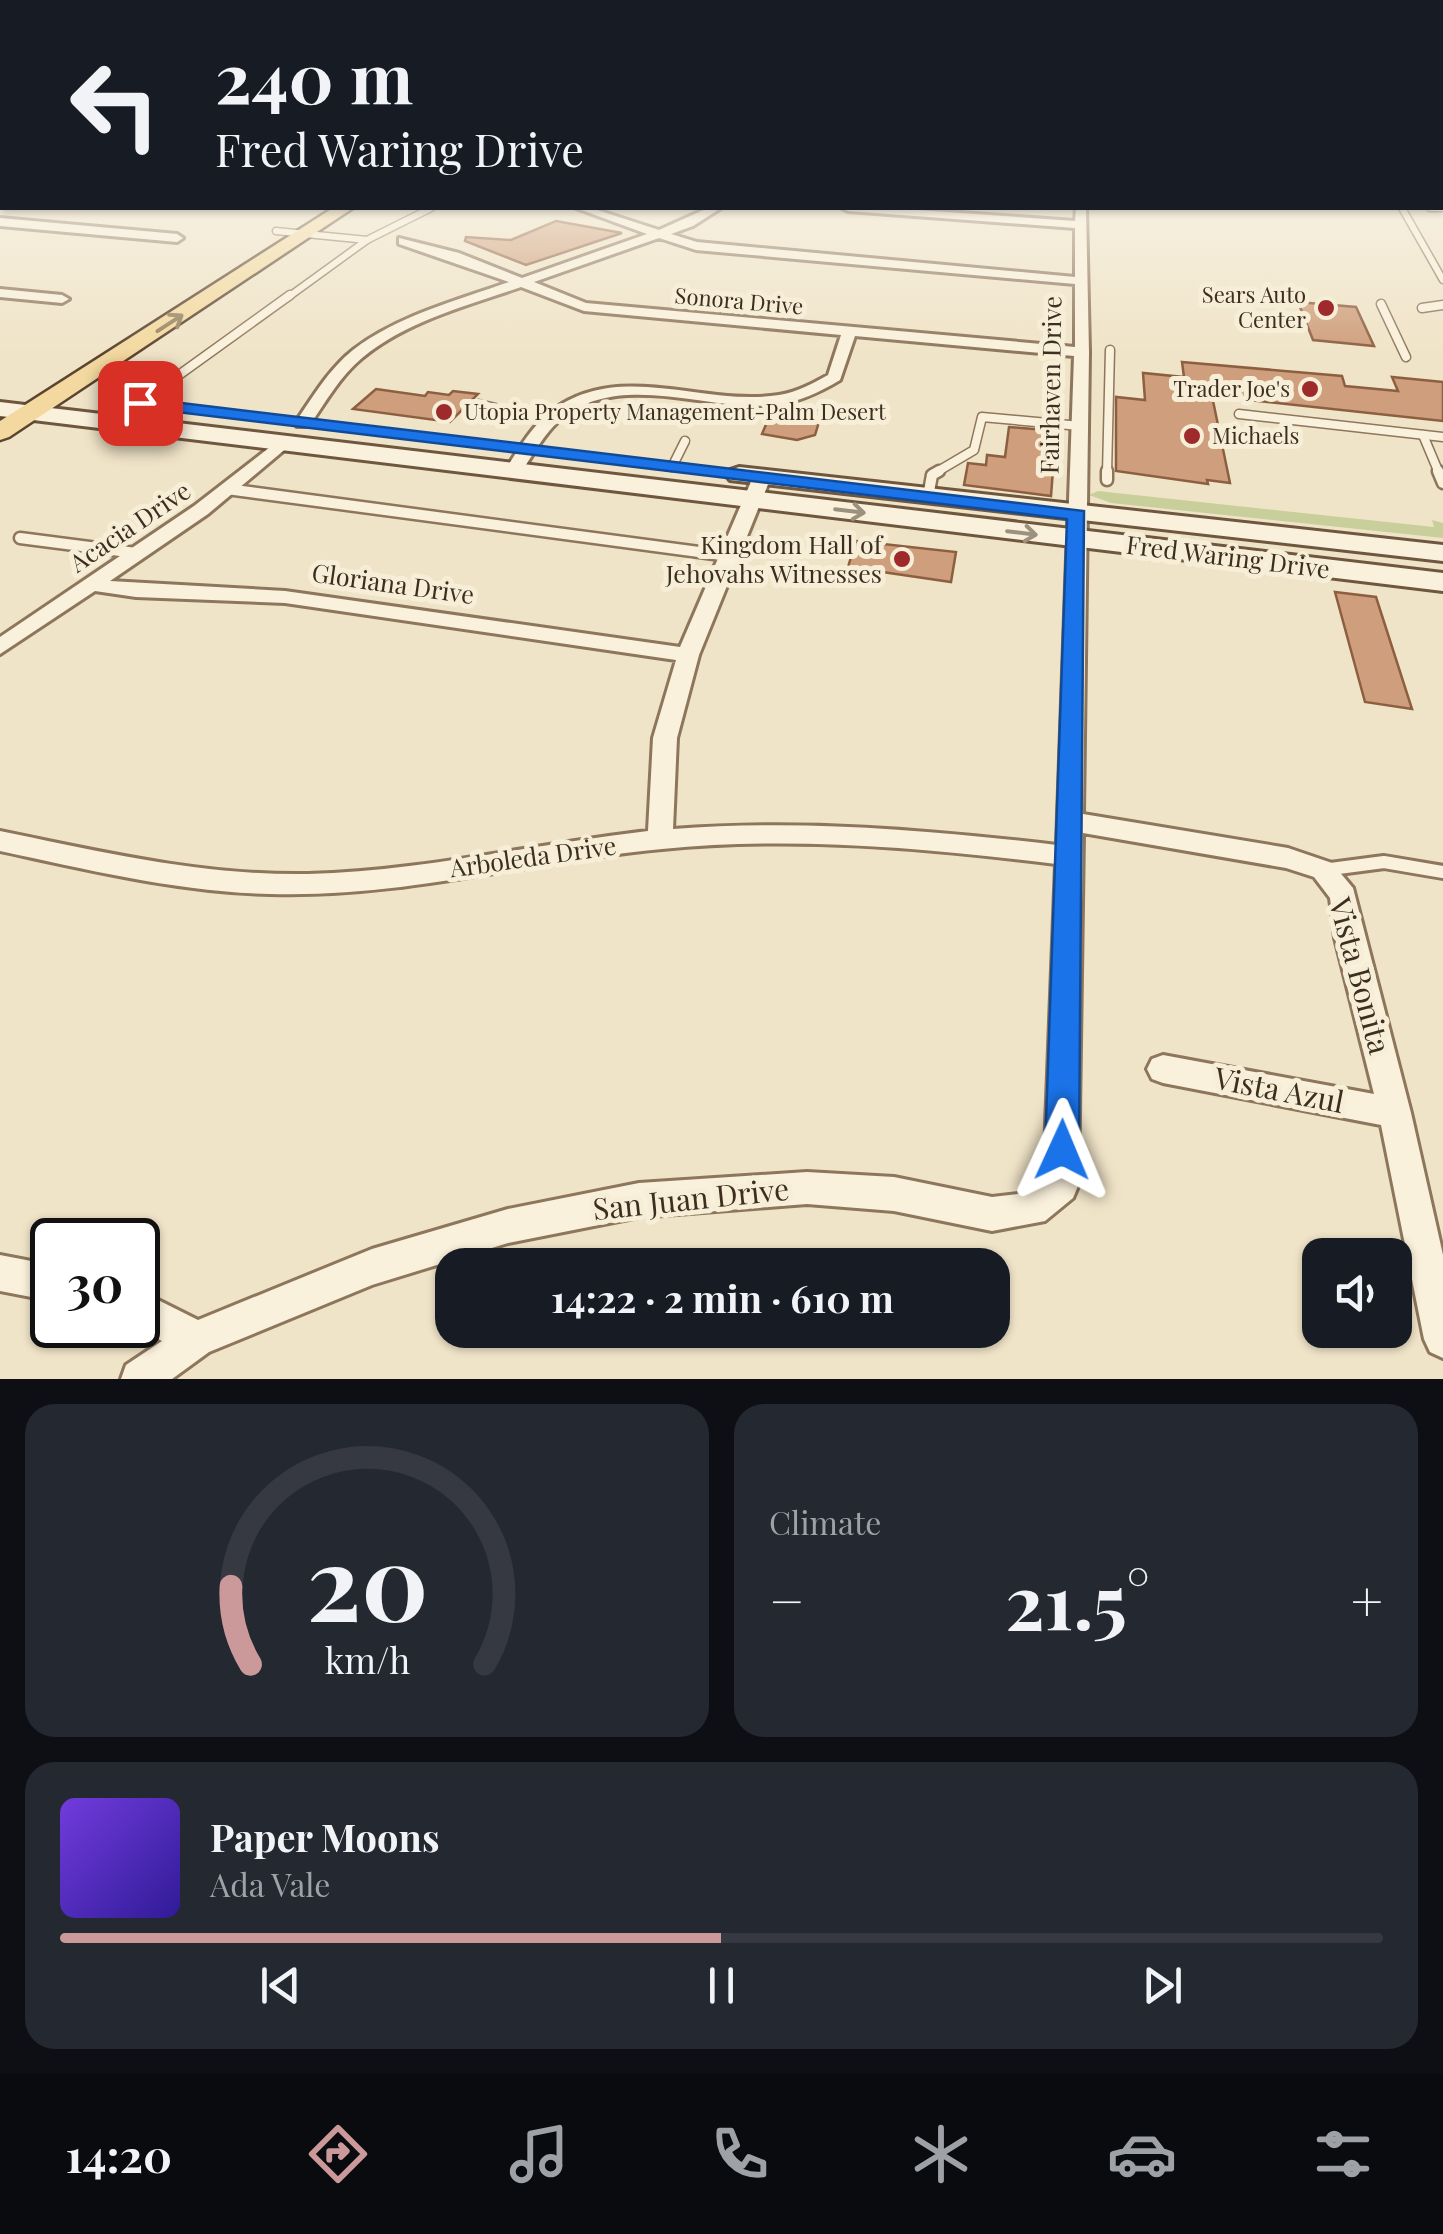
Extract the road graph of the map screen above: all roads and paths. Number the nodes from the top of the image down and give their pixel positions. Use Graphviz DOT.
graph roads {
  1 [pos="37,225"];
  2 [pos="287,225"];
  3 [pos="317,225"];
  4 [pos="396,225"];
  5 [pos="635,225"];
  6 [pos="682,225"];
  7 [pos="1081,225"];
  8 [pos="1412,225"];
  9 [pos="276,232"];
  10 [pos="659,233"];
  11 [pos="304,234"];
  12 [pos="177,238"];
  13 [pos="367,240"];
  14 [pos="403,241"];
  15 [pos="1428,254"];
  16 [pos="1443,255"];
  17 [pos="1443,280"];
  18 [pos="1080,281"];
  19 [pos="516,282"];
  20 [pos="0,293"];
  21 [pos="62,299"];
  22 [pos="1381,304"];
  23 [pos="1443,305"];
  24 [pos="1422,308"];
  25 [pos="850,333"];
  26 [pos="1110,350"];
  27 [pos="1082,352"];
  28 [pos="1406,358"];
  29 [pos="0,387"];
  30 [pos="59,394"];
  31 [pos="29,401"];
  32 [pos="140,403"];
  33 [pos="479,404"];
  34 [pos="0,408"];
  35 [pos="1239,414"];
  36 [pos="552,422"];
  37 [pos="304,423"];
  38 [pos="1080,426"];
  39 [pos="165,428"];
  40 [pos="0,432"];
  41 [pos="1423,434"];
  42 [pos="1443,437"];
  43 [pos="440,440"];
  44 [pos="283,442"];
  45 [pos="685,442"];
  46 [pos="521,460"];
  47 [pos="672,467"];
  48 [pos="1107,480"];
  49 [pos="1443,483"];
  50 [pos="758,488"];
  51 [pos="226,490"];
  52 [pos="928,497"];
  53 [pos="1077,527"];
  54 [pos="20,538"];
  55 [pos="136,553"];
  56 [pos="1443,553"];
  57 [pos="729,556"];
  58 [pos="1222,556"];
  59 [pos="1443,567"];
  60 [pos="1443,582"];
  61 [pos="88,584"];
  62 [pos="0,647"];
  63 [pos="688,655"];
  64 [pos="1069,821"];
  65 [pos="660,839"];
  66 [pos="0,841"];
  67 [pos="1070,856"];
  68 [pos="1323,870"];
  69 [pos="1443,872"];
  70 [pos="1163,1069"];
  71 [pos="1395,1113"];
  72 [pos="1033,1208"];
  73 [pos="0,1272"];
  74 [pos="30,1278"];
  75 [pos="160,1319"];
  76 [pos="196,1338"];
  77 [pos="1443,1339"];
  78 [pos="140,1379"];
  1 -- 12 [label="street"];
  2 -- 9 [label="main road"];
  3 -- 11 [label="main road"];
  4 -- 13 [label="lane"];
  5 -- 10 [label="street"];
  6 -- 10 [label="street"];
  7 -- 18 [label="street, Fairhaven Drive"];
  8 -- 15 [label="lane"];
  9 -- 11 [label="lane"];
  9 -- 31 [label="main road"];
  10 -- 18 [label="street"];
  10 -- 19 [label="street"];
  11 -- 13 [label="lane"];
  30 -- 11 [label="main road, one-way"];
  13 -- 32 [label="lane"];
  14 -- 19 [label="street, Sonora Drive"];
  15 -- 16 [label="lane"];
  15 -- 17 [label="lane"];
  18 -- 27 [label="street, Fairhaven Drive"];
  19 -- 25 [label="street, Sonora Drive"];
  19 -- 37 [label="street"];
  20 -- 21 [label="street"];
  22 -- 28 [label="lane"];
  23 -- 24 [label="lane"];
  25 -- 27 [label="street, Sonora Drive"];
  25 -- 36 [label="street"];
  26 -- 48 [label="lane"];
  27 -- 38 [label="street, Fairhaven Drive"];
  29 -- 31 [label="main road, Fred Waring Drive"];
  30 -- 31 [label="main road"];
  30 -- 32 [label="main road, Fred Waring Drive"];
  31 -- 34 [label="main road"];
  31 -- 39 [label="main road, Fred Waring Drive"];
  31 -- 40 [label="main road"];
  32 -- 37 [label="main road, Fred Waring Drive"];
  33 -- 36 [label="lane"];
  35 -- 41 [label="lane"];
  36 -- 46 [label="street"];
  37 -- 39 [label="main road"];
  37 -- 43 [label="main road, Fred Waring Drive"];
  38 -- 52 [label="lane"];
  38 -- 53 [label="street, Fairhaven Drive"];
  39 -- 44 [label="main road, Fred Waring Drive"];
  41 -- 42 [label="lane"];
  41 -- 49 [label="lane"];
  43 -- 44 [label="main road"];
  43 -- 46 [label="main road, Fred Waring Drive"];
  44 -- 46 [label="main road, Fred Waring Drive"];
  44 -- 51 [label="street, Acacia Drive"];
  45 -- 47 [label="lane"];
  46 -- 47 [label="main road, Fred Waring Drive"];
  46 -- 50 [label="main road, Fred Waring Drive"];
  47 -- 50 [label="main road, Fred Waring Drive"];
  50 -- 52 [label="main road, Fred Waring Drive"];
  50 -- 53 [label="main road, Fred Waring Drive, one-way"];
  50 -- 57 [label="street"];
  51 -- 55 [label="street, Acacia Drive"];
  51 -- 57 [label="lane"];
  52 -- 53 [label="main road, Fred Waring Drive"];
  53 -- 56 [label="main road, Fred Waring Drive"];
  53 -- 58 [label="main road, Fred Waring Drive"];
  53 -- 64 [label="street, Fairhaven Drive"];
  54 -- 55 [label="lane"];
  55 -- 61 [label="street, Acacia Drive"];
  57 -- 63 [label="street"];
  58 -- 59 [label="main road"];
  58 -- 60 [label="main road, Fred Waring Drive"];
  61 -- 62 [label="street, Acacia Drive"];
  61 -- 63 [label="street, Gloriana Drive"];
  63 -- 65 [label="street"];
  64 -- 67 [label="street, Fairhaven Drive"];
  64 -- 68 [label="street, Vista Bonita"];
  65 -- 66 [label="street, Arboleda Drive"];
  65 -- 67 [label="street, Arboleda Drive"];
  67 -- 72 [label="street, Fairhaven Drive"];
  68 -- 69 [label="lane"];
  68 -- 71 [label="street, Vista Bonita"];
  70 -- 71 [label="street, Vista Azul"];
  71 -- 77 [label="street, Vista Bonita"];
  72 -- 76 [label="street, San Juan Drive"];
  73 -- 74 [label="street"];
  75 -- 76 [label="street"];
  76 -- 78 [label="street, San Juan Drive"];
}
